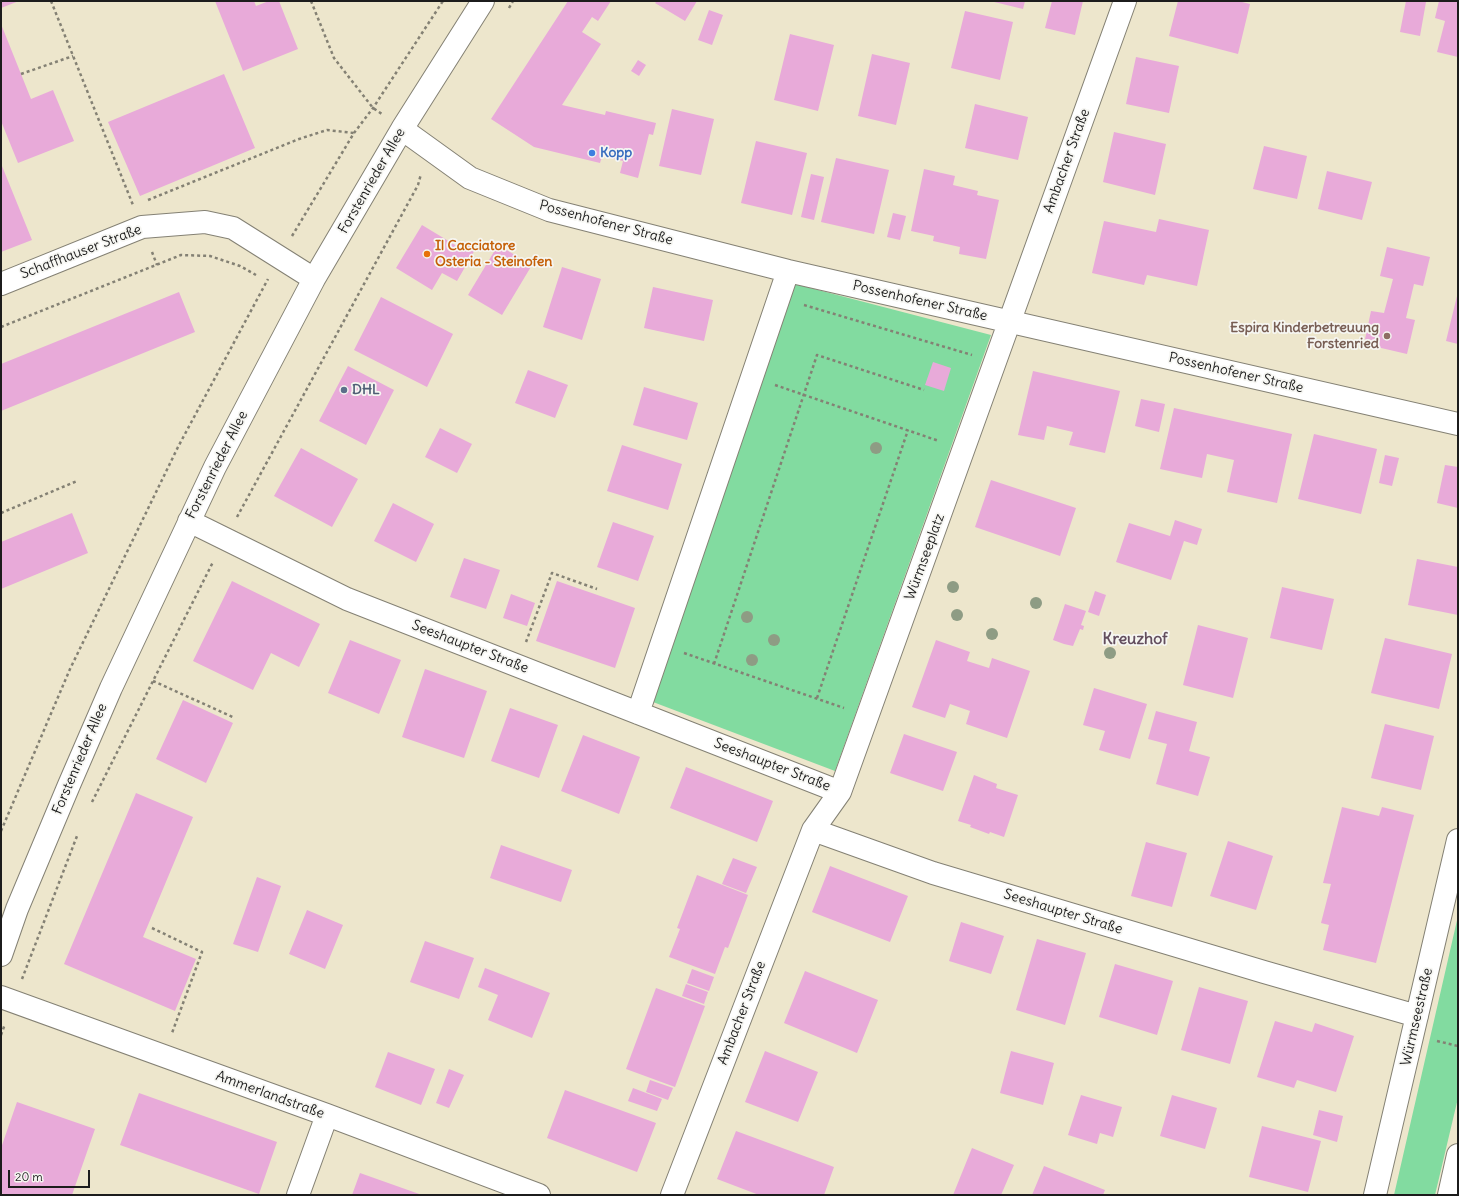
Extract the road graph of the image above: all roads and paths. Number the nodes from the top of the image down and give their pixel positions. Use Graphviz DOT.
graph roads {
  1 [pos="51,1"];
  2 [pos="311,1"];
  3 [pos="443,1"];
  4 [pos="483,1"];
  5 [pos="1125,1"];
  6 [pos="73,56"];
  7 [pos="22,74"];
  8 [pos="373,108"];
  9 [pos="402,128"];
  10 [pos="354,133"];
  11 [pos="429,149"];
  12 [pos="147,200"];
  13 [pos="140,203"];
  14 [pos="142,227"];
  15 [pos="280,256"];
  16 [pos="157,264"];
  17 [pos="788,271"];
  18 [pos="314,279"];
  19 [pos="267,281"];
  20 [pos="1,284"];
  21 [pos="779,298"];
  22 [pos="1009,321"];
  23 [pos="1,328"];
  24 [pos="995,362"];
  25 [pos="752,378"];
  26 [pos="924,390"];
  27 [pos="803,395"];
  28 [pos="1458,424"];
  29 [pos="908,430"];
  30 [pos="964,449"];
  31 [pos="77,482"];
  32 [pos="1,513"];
  33 [pos="189,521"];
  34 [pos="225,539"];
  35 [pos="597,589"];
  36 [pos="661,645"];
  37 [pos="714,664"];
  38 [pos="517,666"];
  39 [pos="153,681"];
  40 [pos="817,698"];
  41 [pos="638,713"];
  42 [pos="868,716"];
  43 [pos="235,718"];
  44 [pos="840,792"];
  45 [pos="91,803"];
  46 [pos="813,830"];
  47 [pos="1,831"];
  48 [pos="79,832"];
  49 [pos="1458,840"];
  50 [pos="152,928"];
  51 [pos="1,955"];
  52 [pos="7,999"];
  53 [pos="1417,1016"];
  54 [pos="1,1035"];
  55 [pos="163,1056"];
  56 [pos="327,1115"];
  57 [pos="1458,1155"];
  58 [pos="298,1195"];
  59 [pos="539,1195"];
  60 [pos="672,1195"];
  61 [pos="1375,1195"];
  62 [pos="1449,1195"];
  1 -- 6 [label="path"];
  2 -- 8 [label="path"];
  3 -- 8 [label="path"];
  4 -- 9 [label="street, Forstenrieder Allee"];
  5 -- 22 [label="street, Ambacher Straße"];
  6 -- 7 [label="path"];
  6 -- 13 [label="path"];
  8 -- 9 [label="path"];
  8 -- 10 [label="path"];
  9 -- 11 [label="street, Possenhofener Straße"];
  9 -- 18 [label="street, Forstenrieder Allee"];
  10 -- 12 [label="path"];
  10 -- 15 [label="path"];
  11 -- 17 [label="street, Possenhofener Straße"];
  11 -- 34 [label="path"];
  14 -- 15 [label="street, Schaffhauser Straße"];
  14 -- 16 [label="path"];
  14 -- 20 [label="street, Schaffhauser Straße"];
  15 -- 18 [label="street, Schaffhauser Straße"];
  15 -- 19 [label="path"];
  16 -- 19 [label="path"];
  16 -- 23 [label="path"];
  17 -- 21 [label="street"];
  17 -- 22 [label="street, Possenhofener Straße"];
  18 -- 33 [label="street, Forstenrieder Allee"];
  19 -- 47 [label="path"];
  21 -- 24 [label="path"];
  21 -- 25 [label="street"];
  22 -- 24 [label="street, Würmseeplatz"];
  22 -- 28 [label="street, Possenhofener Straße"];
  24 -- 30 [label="street, Würmseeplatz"];
  25 -- 27 [label="path"];
  25 -- 36 [label="street"];
  26 -- 27 [label="path"];
  27 -- 29 [label="path"];
  27 -- 37 [label="path"];
  29 -- 30 [label="path"];
  29 -- 40 [label="path"];
  30 -- 42 [label="street, Würmseeplatz"];
  31 -- 32 [label="path"];
  33 -- 34 [label="street, Seeshaupter Straße"];
  33 -- 51 [label="street, Forstenrieder Allee"];
  34 -- 38 [label="street, Seeshaupter Straße"];
  34 -- 39 [label="path"];
  35 -- 38 [label="path"];
  36 -- 37 [label="path"];
  36 -- 41 [label="street"];
  37 -- 40 [label="path"];
  38 -- 41 [label="street, Seeshaupter Straße"];
  39 -- 43 [label="path"];
  39 -- 45 [label="path"];
  40 -- 42 [label="path"];
  41 -- 44 [label="street, Seeshaupter Straße"];
  42 -- 44 [label="street, Würmseeplatz"];
  44 -- 46 [label="street, Seeshaupter Straße"];
  46 -- 53 [label="street, Seeshaupter Straße"];
  46 -- 60 [label="street, Ambacher Straße"];
  48 -- 52 [label="path"];
  49 -- 53 [label="street, Würmseestraße"];
  50 -- 55 [label="path"];
  52 -- 54 [label="path"];
  52 -- 55 [label="street, Ammerlandstraße"];
  53 -- 61 [label="street, Würmseestraße"];
  55 -- 56 [label="street, Ammerlandstraße"];
  56 -- 58 [label="street"];
  56 -- 59 [label="street, Ammerlandstraße"];
  57 -- 62 [label="street"];
}
